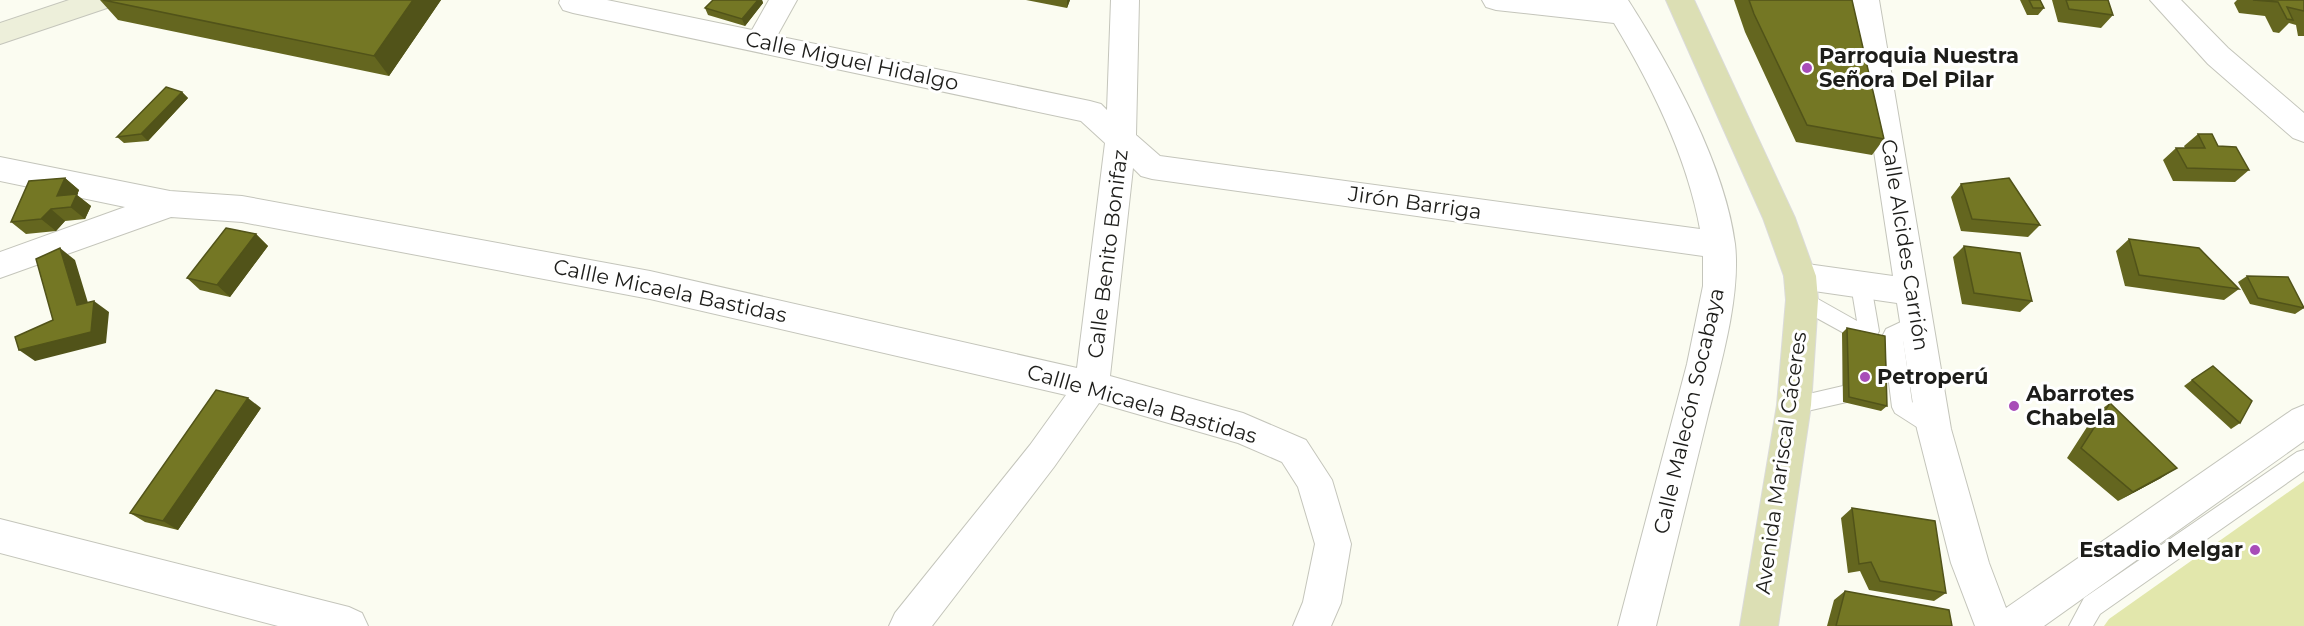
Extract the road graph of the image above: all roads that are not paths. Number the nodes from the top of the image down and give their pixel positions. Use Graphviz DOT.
graph roads {
  1 [pos="100,0"];
  2 [pos="783,0"];
  3 [pos="1125,0"];
  4 [pos="1496,0"];
  5 [pos="1680,0"];
  6 [pos="1865,0"];
  7 [pos="2164,0"];
  8 [pos="573,1"];
  9 [pos="1618,7"];
  10 [pos="0,34"];
  11 [pos="760,41"];
  12 [pos="2304,130"];
  13 [pos="1121,140"];
  14 [pos="0,169"];
  15 [pos="170,204"];
  16 [pos="1719,244"];
  17 [pos="0,265"];
  18 [pos="1861,285"];
  19 [pos="1801,288"];
  20 [pos="1908,316"];
  21 [pos="1861,330"];
  22 [pos="1092,386"];
  23 [pos="1877,400"];
  24 [pos="1794,405"];
  25 [pos="2304,421"];
  26 [pos="1934,429"];
  27 [pos="2304,459"];
  28 [pos="4,542"];
  29 [pos="349,626"];
  30 [pos="908,626"];
  31 [pos="1312,626"];
  32 [pos="1637,626"];
  33 [pos="1759,626"];
  34 [pos="1994,626"];
  35 [pos="2012,626"];
  36 [pos="2080,626"];
  1 -- 10 [label="street"];
  2 -- 11 [label="street"];
  3 -- 13 [label="street, Calle Benito Bonifaz"];
  4 -- 9 [label="street"];
  5 -- 19 [label="main road, Avenida Mariscal Cáceres"];
  6 -- 20 [label="street, Calle Alcides Carrión"];
  7 -- 12 [label="street"];
  8 -- 11 [label="street, Calle Miguel Hidalgo"];
  9 -- 16 [label="street, Calle Malecón Socabaya"];
  11 -- 13 [label="street, Calle Miguel Hidalgo"];
  13 -- 16 [label="street, Jirón Barriga"];
  13 -- 22 [label="street, Calle Benito Bonifaz"];
  14 -- 15 [label="street, Callle Micaela Bastidas"];
  15 -- 17 [label="street"];
  15 -- 22 [label="street, Callle Micaela Bastidas"];
  16 -- 32 [label="street, Calle Malecón Socabaya"];
  18 -- 19 [label="street"];
  18 -- 20 [label="street"];
  18 -- 21 [label="lane"];
  19 -- 21 [label="lane"];
  19 -- 24 [label="main road, Avenida Mariscal Cáceres"];
  20 -- 21 [label="lane"];
  20 -- 23 [label="lane"];
  20 -- 26 [label="street, Calle Alcides Carrión"];
  21 -- 23 [label="lane"];
  22 -- 30 [label="street, Calle Benito Bonifaz"];
  22 -- 31 [label="street, Callle Micaela Bastidas"];
  23 -- 24 [label="lane"];
  23 -- 26 [label="lane"];
  24 -- 33 [label="main road, Avenida Mariscal Cáceres"];
  25 -- 35 [label="street"];
  26 -- 34 [label="street, Calle Alcides Carrión"];
  27 -- 36 [label="lane"];
  28 -- 29 [label="street"];
}
